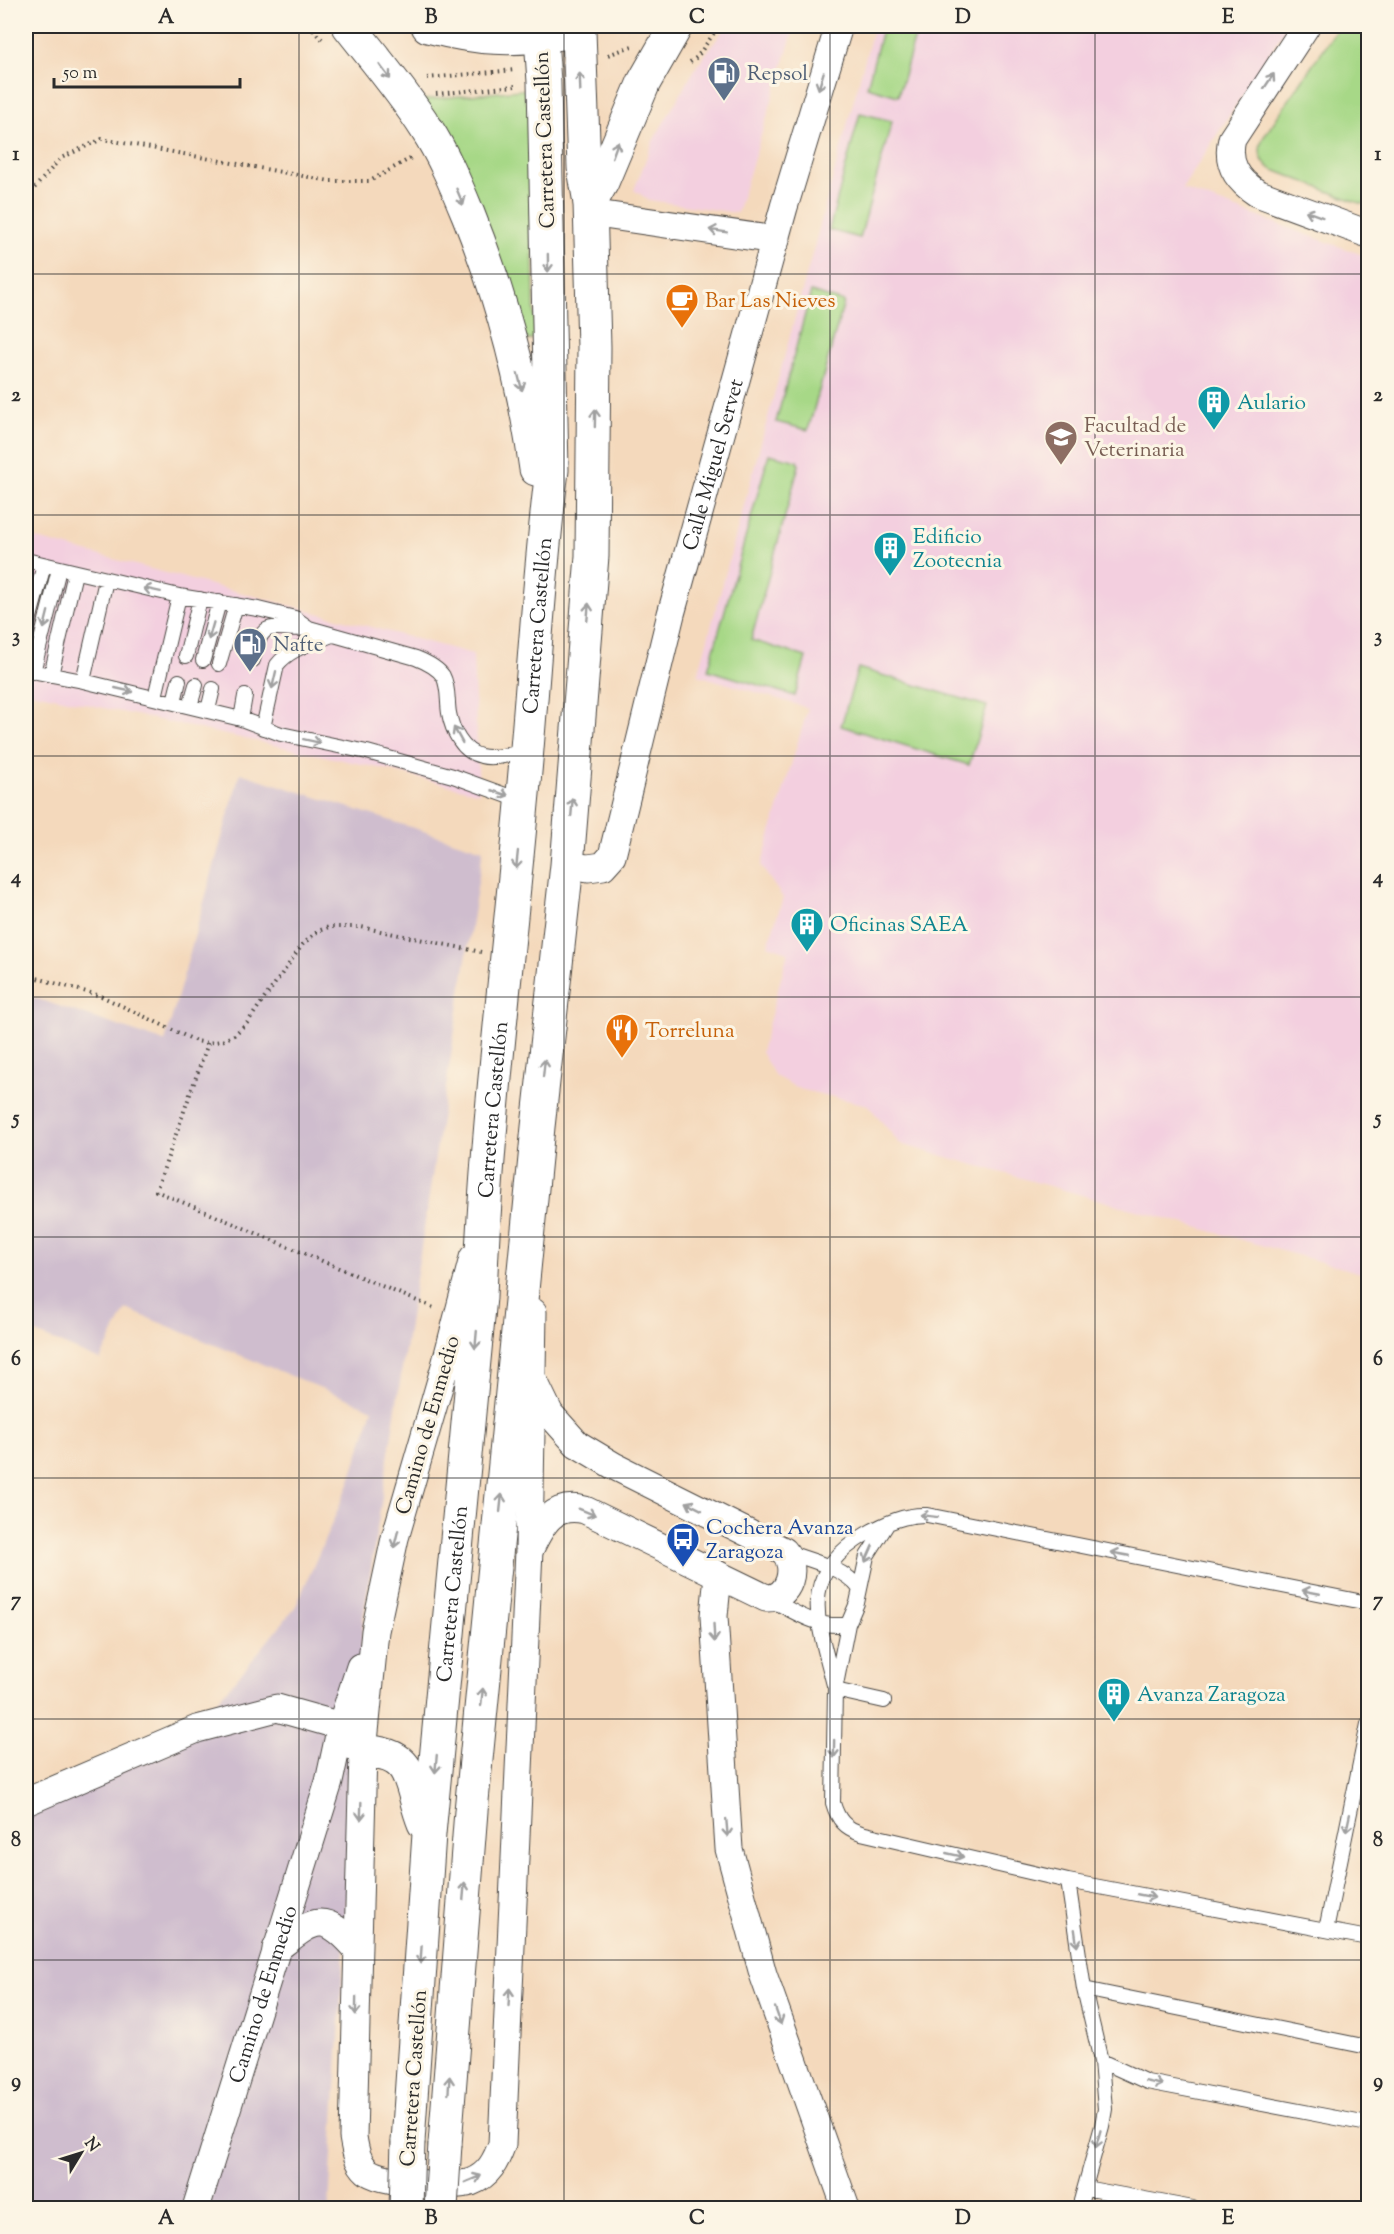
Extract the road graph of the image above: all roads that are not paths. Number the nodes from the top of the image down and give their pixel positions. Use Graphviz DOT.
graph roads {
  1 [pos="350,26"];
  2 [pos="428,26"];
  3 [pos="676,26"];
  4 [pos="839,26"];
  5 [pos="1306,26"];
  6 [pos="589,28"];
  7 [pos="541,37"];
  8 [pos="590,208"];
  9 [pos="1368,234"];
  10 [pos="776,240"];
  11 [pos="544,530"];
  12 [pos="26,560"];
  13 [pos="44,565"];
  14 [pos="59,569"];
  15 [pos="75,573"];
  16 [pos="106,580"];
  17 [pos="179,596"];
  18 [pos="200,599"];
  19 [pos="219,602"];
  20 [pos="236,605"];
  21 [pos="309,628"];
  22 [pos="26,632"];
  23 [pos="332,635"];
  24 [pos="186,656"];
  25 [pos="203,660"];
  26 [pos="253,660"];
  27 [pos="219,664"];
  28 [pos="29,671"];
  29 [pos="51,675"];
  30 [pos="82,681"];
  31 [pos="179,681"];
  32 [pos="196,685"];
  33 [pos="213,689"];
  34 [pos="245,696"];
  35 [pos="155,697"];
  36 [pos="174,702"];
  37 [pos="190,706"];
  38 [pos="208,710"];
  39 [pos="241,718"];
  40 [pos="263,728"];
  41 [pos="527,751"];
  42 [pos="523,801"];
  43 [pos="567,865"];
  44 [pos="538,1126"];
  45 [pos="483,1219"];
  46 [pos="533,1377"];
  47 [pos="888,1523"];
  48 [pos="529,1550"];
  49 [pos="784,1551"];
  50 [pos="828,1568"];
  51 [pos="718,1575"];
  52 [pos="859,1588"];
  53 [pos="766,1598"];
  54 [pos="1368,1603"];
  55 [pos="819,1624"];
  56 [pos="848,1624"];
  57 [pos="375,1631"];
  58 [pos="835,1690"];
  59 [pos="884,1701"];
  60 [pos="1368,1724"];
  61 [pos="341,1726"];
  62 [pos="363,1752"];
  63 [pos="329,1782"];
  64 [pos="26,1802"];
  65 [pos="429,1834"];
  66 [pos="1068,1881"];
  67 [pos="1326,1930"];
  68 [pos="1368,1938"];
  69 [pos="276,1949"];
  70 [pos="357,1949"];
  71 [pos="1084,1989"];
  72 [pos="1368,2047"];
  73 [pos="1101,2061"];
  74 [pos="1368,2124"];
  75 [pos="1085,2188"];
  76 [pos="196,2208"];
  77 [pos="406,2208"];
  78 [pos="441,2208"];
  79 [pos="846,2208"];
  80 [pos="1079,2208"];
  81 [pos="1193,2208"];
  1 -- 11 [label="highway, one-way"];
  2 -- 7 [label="highway"];
  8 -- 3 [label="highway, one-way"];
  4 -- 10 [label="street, Calle Miguel Servet, one-way"];
  9 -- 5 [label="street, one-way"];
  6 -- 7 [label="highway"];
  8 -- 6 [label="highway, Carretera Castellón, one-way"];
  7 -- 11 [label="highway, Carretera Castellón, one-way"];
  10 -- 8 [label="street, one-way"];
  43 -- 8 [label="highway, Carretera Castellón, one-way"];
  10 -- 43 [label="street, Calle Miguel Servet"];
  11 -- 41 [label="highway, Carretera Castellón"];
  12 -- 13 [label="lane"];
  13 -- 14 [label="lane"];
  13 -- 22 [label="lane"];
  14 -- 15 [label="lane"];
  14 -- 28 [label="lane, one-way"];
  15 -- 16 [label="lane"];
  15 -- 29 [label="lane"];
  17 -- 16 [label="lane, one-way"];
  16 -- 30 [label="lane"];
  17 -- 18 [label="lane"];
  17 -- 35 [label="lane"];
  18 -- 19 [label="lane"];
  18 -- 24 [label="lane"];
  19 -- 20 [label="lane"];
  19 -- 25 [label="lane, one-way"];
  20 -- 21 [label="lane"];
  20 -- 27 [label="lane"];
  21 -- 23 [label="lane"];
  21 -- 26 [label="lane"];
  23 -- 40 [label="lane, one-way"];
  41 -- 23 [label="lane, one-way"];
  28 -- 29 [label="lane"];
  29 -- 30 [label="lane"];
  30 -- 35 [label="lane, one-way"];
  31 -- 36 [label="lane"];
  32 -- 37 [label="lane"];
  33 -- 38 [label="lane"];
  34 -- 39 [label="lane"];
  35 -- 36 [label="lane"];
  36 -- 37 [label="lane"];
  37 -- 38 [label="lane"];
  38 -- 39 [label="lane"];
  39 -- 40 [label="lane"];
  40 -- 42 [label="lane, one-way"];
  41 -- 42 [label="highway, Carretera Castellón"];
  42 -- 45 [label="highway, Carretera Castellón, one-way"];
  44 -- 43 [label="highway, Carretera Castellón, one-way"];
  44 -- 46 [label="street, Carretera Castellón"];
  78 -- 44 [label="highway, Carretera Castellón, one-way, bridge"];
  45 -- 57 [label="street, Camino de Enmedio, one-way"];
  45 -- 65 [label="highway, Carretera Castellón, one-way"];
  46 -- 48 [label="street, Carretera Castellón"];
  49 -- 46 [label="street, one-way"];
  47 -- 50 [label="lane"];
  47 -- 52 [label="lane, one-way"];
  54 -- 47 [label="lane, one-way"];
  48 -- 51 [label="street, one-way"];
  70 -- 48 [label="street, Carretera Castellón, one-way"];
  49 -- 50 [label="lane"];
  49 -- 53 [label="street"];
  50 -- 52 [label="lane"];
  50 -- 55 [label="lane"];
  51 -- 53 [label="street"];
  51 -- 79 [label="street, one-way"];
  52 -- 56 [label="lane"];
  53 -- 55 [label="lane"];
  55 -- 56 [label="lane"];
  55 -- 58 [label="lane"];
  56 -- 58 [label="lane"];
  57 -- 61 [label="street, Camino de Enmedio"];
  57 -- 62 [label="street, Camino de Enmedio"];
  58 -- 59 [label="lane"];
  58 -- 66 [label="lane, one-way"];
  60 -- 67 [label="lane, one-way"];
  61 -- 63 [label="street, Camino de Enmedio"];
  61 -- 64 [label="street"];
  62 -- 63 [label="street, Camino de Enmedio"];
  62 -- 65 [label="highway"];
  62 -- 70 [label="street, Carretera Castellón, one-way"];
  63 -- 69 [label="street, Camino de Enmedio"];
  65 -- 77 [label="highway, Carretera Castellón, one-way, bridge"];
  66 -- 67 [label="lane, one-way"];
  66 -- 71 [label="lane, one-way"];
  67 -- 68 [label="lane"];
  69 -- 70 [label="street"];
  69 -- 76 [label="street, Camino de Enmedio"];
  71 -- 72 [label="lane"];
  71 -- 73 [label="lane"];
  73 -- 74 [label="lane, one-way"];
  73 -- 75 [label="lane, one-way"];
  75 -- 80 [label="lane"];
  75 -- 81 [label="lane"];
}
